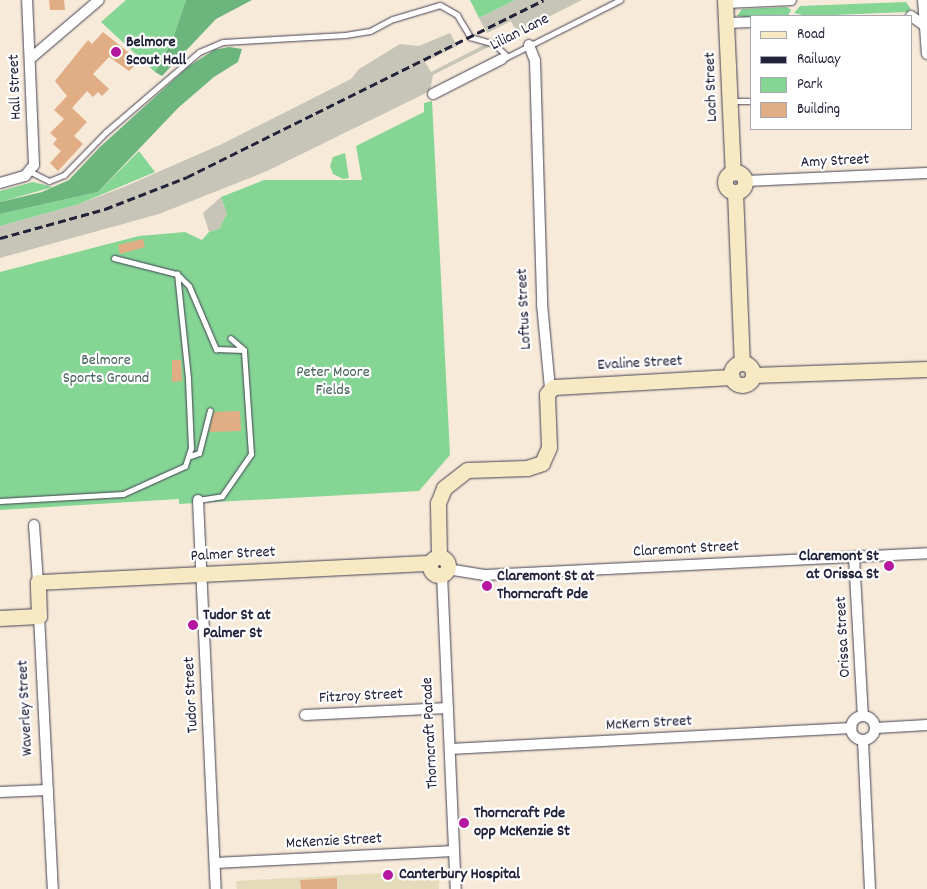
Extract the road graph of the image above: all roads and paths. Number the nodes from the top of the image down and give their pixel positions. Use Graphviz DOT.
graph roads {
  1 [pos="27,0"];
  2 [pos="99,0"];
  3 [pos="620,0"];
  4 [pos="791,0"];
  5 [pos="923,0"];
  6 [pos="726,2"];
  7 [pos="912,17"];
  8 [pos="750,22"];
  9 [pos="726,23"];
  10 [pos="924,25"];
  11 [pos="529,45"];
  12 [pos="927,54"];
  13 [pos="31,58"];
  14 [pos="505,58"];
  15 [pos="432,94"];
  16 [pos="750,100"];
  17 [pos="730,101"];
  18 [pos="31,172"];
  19 [pos="927,173"];
  20 [pos="737,182"];
  21 [pos="0,183"];
  22 [pos="114,258"];
  23 [pos="178,274"];
  24 [pos="230,338"];
  25 [pos="244,350"];
  26 [pos="742,363"];
  27 [pos="927,369"];
  28 [pos="753,375"];
  29 [pos="732,377"];
  30 [pos="550,389"];
  31 [pos="210,410"];
  32 [pos="190,456"];
  33 [pos="444,488"];
  34 [pos="0,500"];
  35 [pos="198,500"];
  36 [pos="34,525"];
  37 [pos="927,553"];
  38 [pos="854,557"];
  39 [pos="440,566"];
  40 [pos="200,574"];
  41 [pos="38,582"];
  42 [pos="39,616"];
  43 [pos="0,618"];
  44 [pos="448,708"];
  45 [pos="305,715"];
  46 [pos="862,716"];
  47 [pos="927,725"];
  48 [pos="851,728"];
  49 [pos="876,728"];
  50 [pos="863,741"];
  51 [pos="450,749"];
  52 [pos="48,790"];
  53 [pos="0,792"];
  54 [pos="454,851"];
  55 [pos="215,863"];
  56 [pos="53,889"];
  57 [pos="216,889"];
  58 [pos="456,889"];
  59 [pos="870,889"];
  1 -- 13 [label="street, Hall Street"];
  2 -- 13 [label="street"];
  3 -- 11 [label="lane, Lilian Lane"];
  4 -- 6 [label="street"];
  5 -- 10 [label="street"];
  6 -- 9 [label="street, Loch Street"];
  7 -- 10 [label="street"];
  8 -- 9 [label="street"];
  9 -- 17 [label="street, Loch Street"];
  10 -- 12 [label="street"];
  11 -- 14 [label="lane, Lilian Lane"];
  11 -- 30 [label="street, Loftus Street"];
  13 -- 18 [label="street, Hall Street"];
  14 -- 15 [label="street, Lilian Lane"];
  14 -- 18 [label="lane"];
  16 -- 17 [label="lane"];
  17 -- 20 [label="street, Loch Street"];
  18 -- 21 [label="street"];
  19 -- 20 [label="street, Amy Street"];
  20 -- 26 [label="street, Loch Street"];
  22 -- 23 [label="lane"];
  23 -- 25 [label="lane"];
  23 -- 32 [label="lane"];
  24 -- 25 [label="lane"];
  25 -- 35 [label="lane"];
  26 -- 28 [label="street"];
  26 -- 29 [label="street"];
  27 -- 28 [label="street"];
  28 -- 29 [label="street"];
  29 -- 30 [label="street, Evaline Street"];
  30 -- 33 [label="street, Loftus Street"];
  31 -- 32 [label="lane"];
  32 -- 34 [label="lane"];
  33 -- 39 [label="street, Thorncraft Parade"];
  35 -- 40 [label="street, Tudor Street"];
  36 -- 41 [label="street, Waverley Street"];
  37 -- 38 [label="street, Claremont Street"];
  38 -- 39 [label="street, Claremont Street"];
  38 -- 46 [label="street, Orissa Street"];
  39 -- 40 [label="street, Palmer Street"];
  39 -- 44 [label="street, Thorncraft Parade"];
  40 -- 41 [label="street, Palmer Street"];
  40 -- 55 [label="street, Tudor Street"];
  41 -- 42 [label="street, Waverley Street"];
  42 -- 43 [label="street"];
  42 -- 52 [label="street, Waverley Street"];
  44 -- 45 [label="street, Fitzroy Street"];
  44 -- 51 [label="street, Thorncraft Parade"];
  46 -- 48 [label="street"];
  46 -- 49 [label="street"];
  47 -- 49 [label="street"];
  48 -- 50 [label="street"];
  48 -- 51 [label="street, McKern Street"];
  49 -- 50 [label="street"];
  50 -- 59 [label="street"];
  51 -- 54 [label="street, Thorncraft Parade"];
  52 -- 53 [label="street"];
  52 -- 56 [label="street, Waverley Street"];
  54 -- 55 [label="street, McKenzie Street"];
  54 -- 58 [label="street, Thorncraft Parade"];
  55 -- 57 [label="street, Tudor Street"];
}
